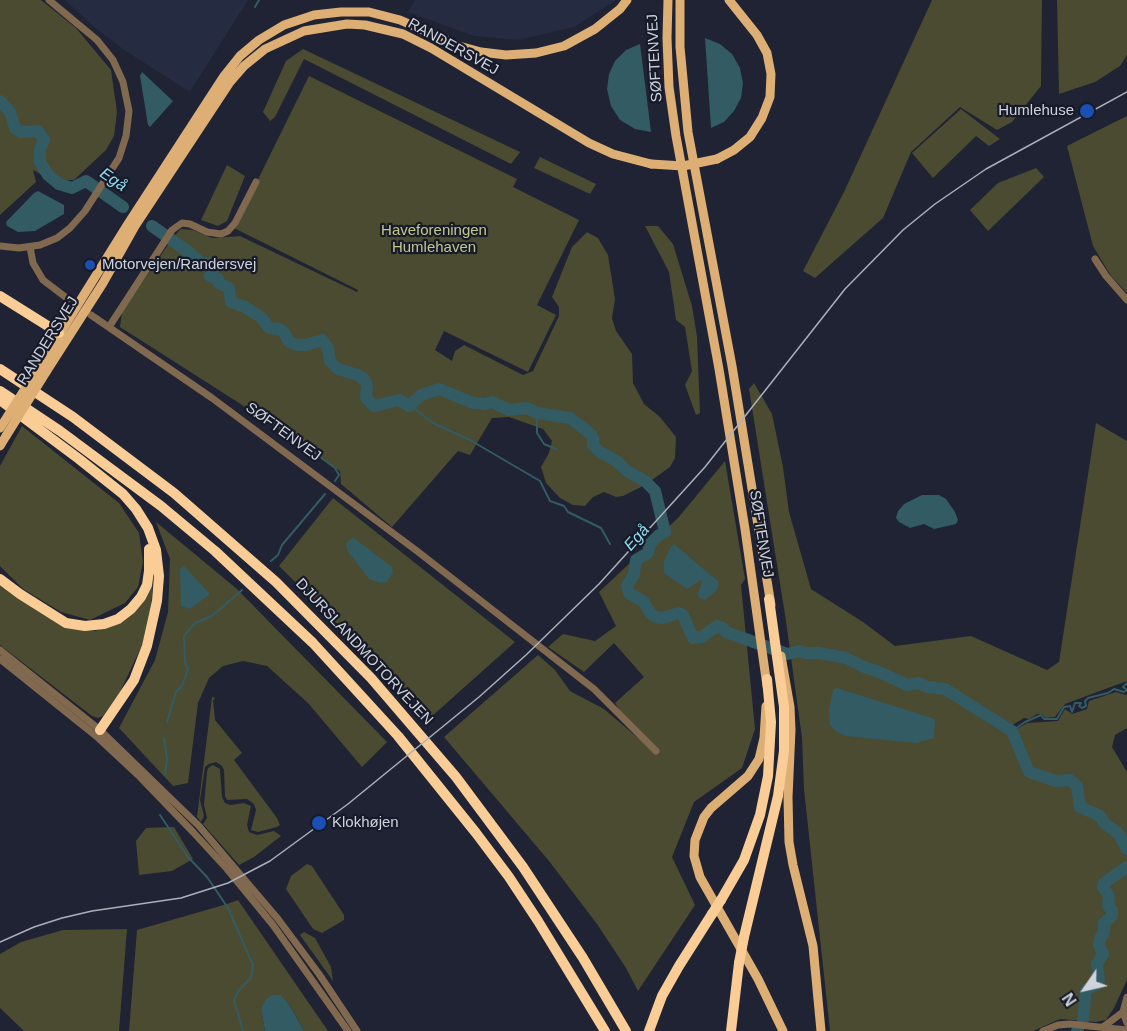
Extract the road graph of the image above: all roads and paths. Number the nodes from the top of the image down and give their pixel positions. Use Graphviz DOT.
graph roads {
  1 [pos="49,0"];
  2 [pos="627,0"];
  3 [pos="668,0"];
  4 [pos="680,0"];
  5 [pos="729,0"];
  6 [pos="256,182"];
  7 [pos="0,246"];
  8 [pos="30,247"];
  9 [pos="1095,260"];
  10 [pos="0,296"];
  11 [pos="68,299"];
  12 [pos="1127,300"];
  13 [pos="91,315"];
  14 [pos="109,327"];
  15 [pos="64,336"];
  16 [pos="0,369"];
  17 [pos="0,391"];
  18 [pos="0,400"];
  19 [pos="3,432"];
  20 [pos="0,446"];
  21 [pos="109,483"];
  22 [pos="0,579"];
  23 [pos="769,599"];
  24 [pos="0,650"];
  25 [pos="0,659"];
  26 [pos="767,679"];
  27 [pos="784,682"];
  28 [pos="98,733"];
  29 [pos="656,751"];
  30 [pos="1127,998"];
  31 [pos="1123,1012"];
  32 [pos="1127,1023"];
  33 [pos="1103,1027"];
  34 [pos="1127,1030"];
  35 [pos="348,1031"];
  36 [pos="357,1031"];
  37 [pos="605,1031"];
  38 [pos="626,1031"];
  39 [pos="649,1031"];
  40 [pos="730,1031"];
  41 [pos="783,1031"];
  42 [pos="821,1031"];
  43 [pos="1043,1031"];
  1 -- 8 [label="street"];
  2 -- 15 [label="main road, RANDERSVEJ"];
  3 -- 26 [label="main road, SØFTENVEJ"];
  4 -- 23 [label="main road, SØFTENVEJ"];
  5 -- 15 [label="main road, RANDERSVEJ, bridge"];
  6 -- 14 [label="street"];
  7 -- 8 [label="street"];
  8 -- 11 [label="street"];
  9 -- 12 [label="street"];
  10 -- 15 [label="highway"];
  13 -- 14 [label="street, SØFTENVEJ"];
  14 -- 29 [label="street, SØFTENVEJ"];
  15 -- 19 [label="main road, RANDERSVEJ, bridge"];
  16 -- 38 [label="highway, DJURSLANDMOTORVEJEN"];
  17 -- 37 [label="highway, DJURSLANDMOTORVEJEN"];
  18 -- 21 [label="highway"];
  19 -- 20 [label="main road, RANDERSVEJ"];
  21 -- 22 [label="highway"];
  21 -- 28 [label="highway"];
  23 -- 27 [label="highway"];
  24 -- 28 [label="street"];
  25 -- 28 [label="street"];
  26 -- 39 [label="highway, bridge"];
  26 -- 41 [label="main road, SØFTENVEJ"];
  27 -- 40 [label="highway, bridge"];
  27 -- 42 [label="main road"];
  28 -- 35 [label="street"];
  28 -- 36 [label="street"];
  30 -- 31 [label="street"];
  31 -- 32 [label="street"];
  31 -- 33 [label="street"];
  33 -- 34 [label="street"];
  33 -- 43 [label="street"];
}
